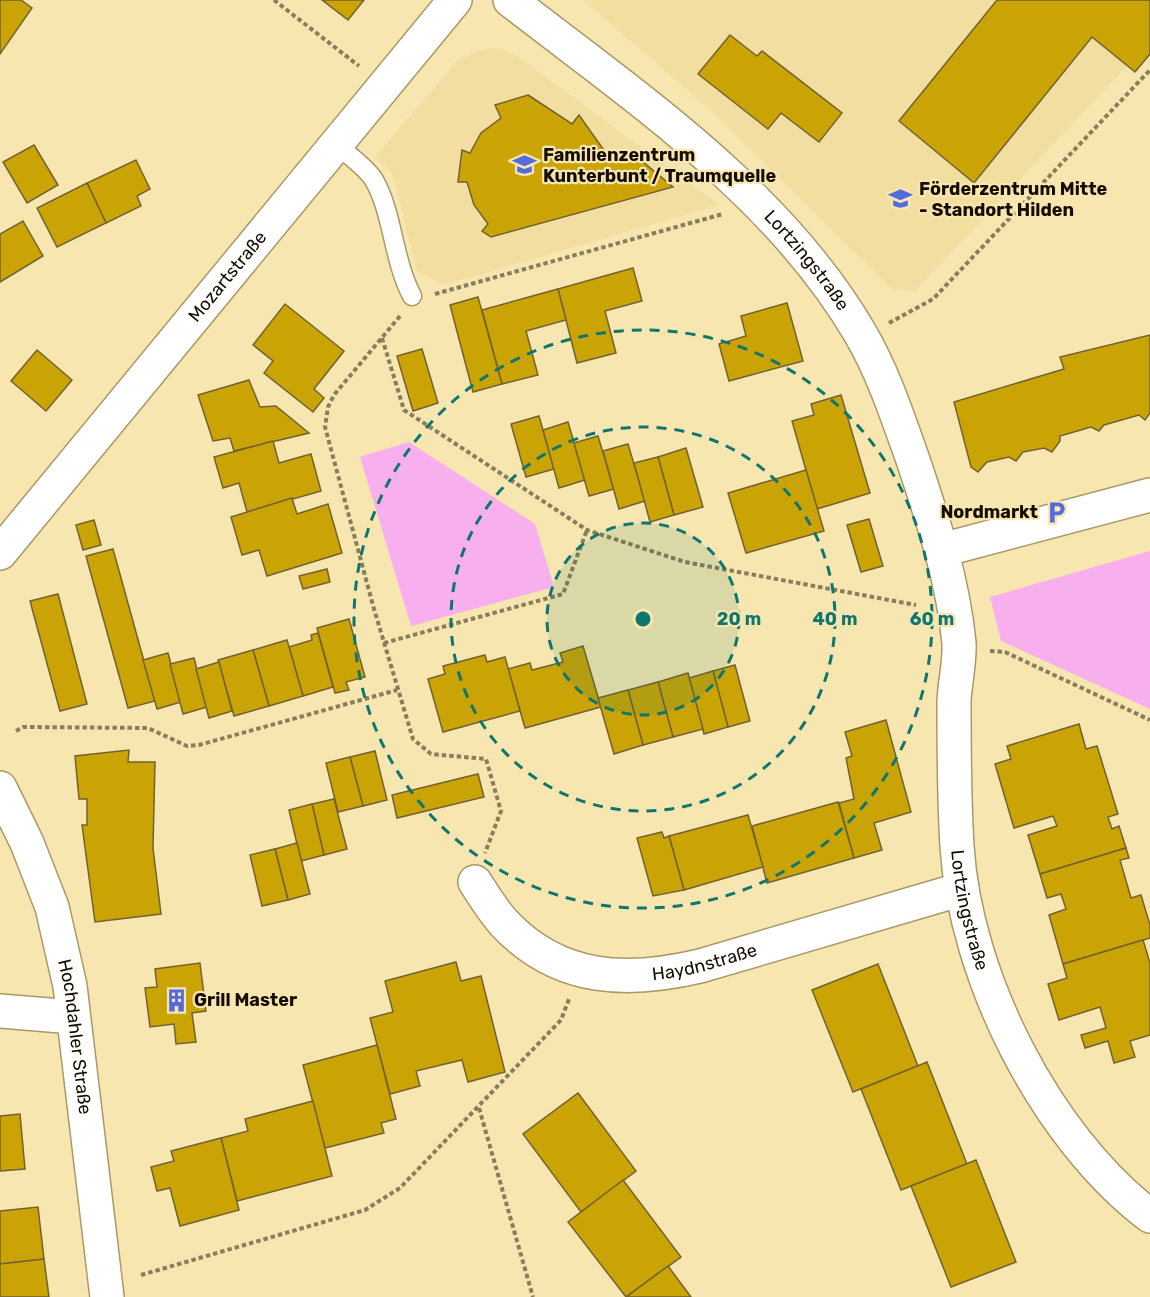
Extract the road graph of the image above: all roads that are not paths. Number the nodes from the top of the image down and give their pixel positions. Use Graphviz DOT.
graph roads {
  1 [pos="455,0"];
  2 [pos="510,0"];
  3 [pos="336,144"];
  4 [pos="412,296"];
  5 [pos="1150,495"];
  6 [pos="942,550"];
  7 [pos="0,553"];
  8 [pos="0,788"];
  9 [pos="475,882"];
  10 [pos="962,890"];
  11 [pos="0,1011"];
  12 [pos="73,1017"];
  13 [pos="1150,1216"];
  14 [pos="107,1297"];
  1 -- 3 [label="street, Mozartstraße"];
  2 -- 6 [label="street, Lortzingstraße"];
  3 -- 4 [label="lane"];
  3 -- 7 [label="street, Mozartstraße"];
  5 -- 6 [label="street"];
  6 -- 10 [label="street, Lortzingstraße"];
  8 -- 12 [label="street, Hochdahler Straße"];
  9 -- 10 [label="street, Haydnstraße"];
  10 -- 13 [label="street, Lortzingstraße"];
  11 -- 12 [label="street"];
  12 -- 14 [label="street, Hochdahler Straße"];
}
